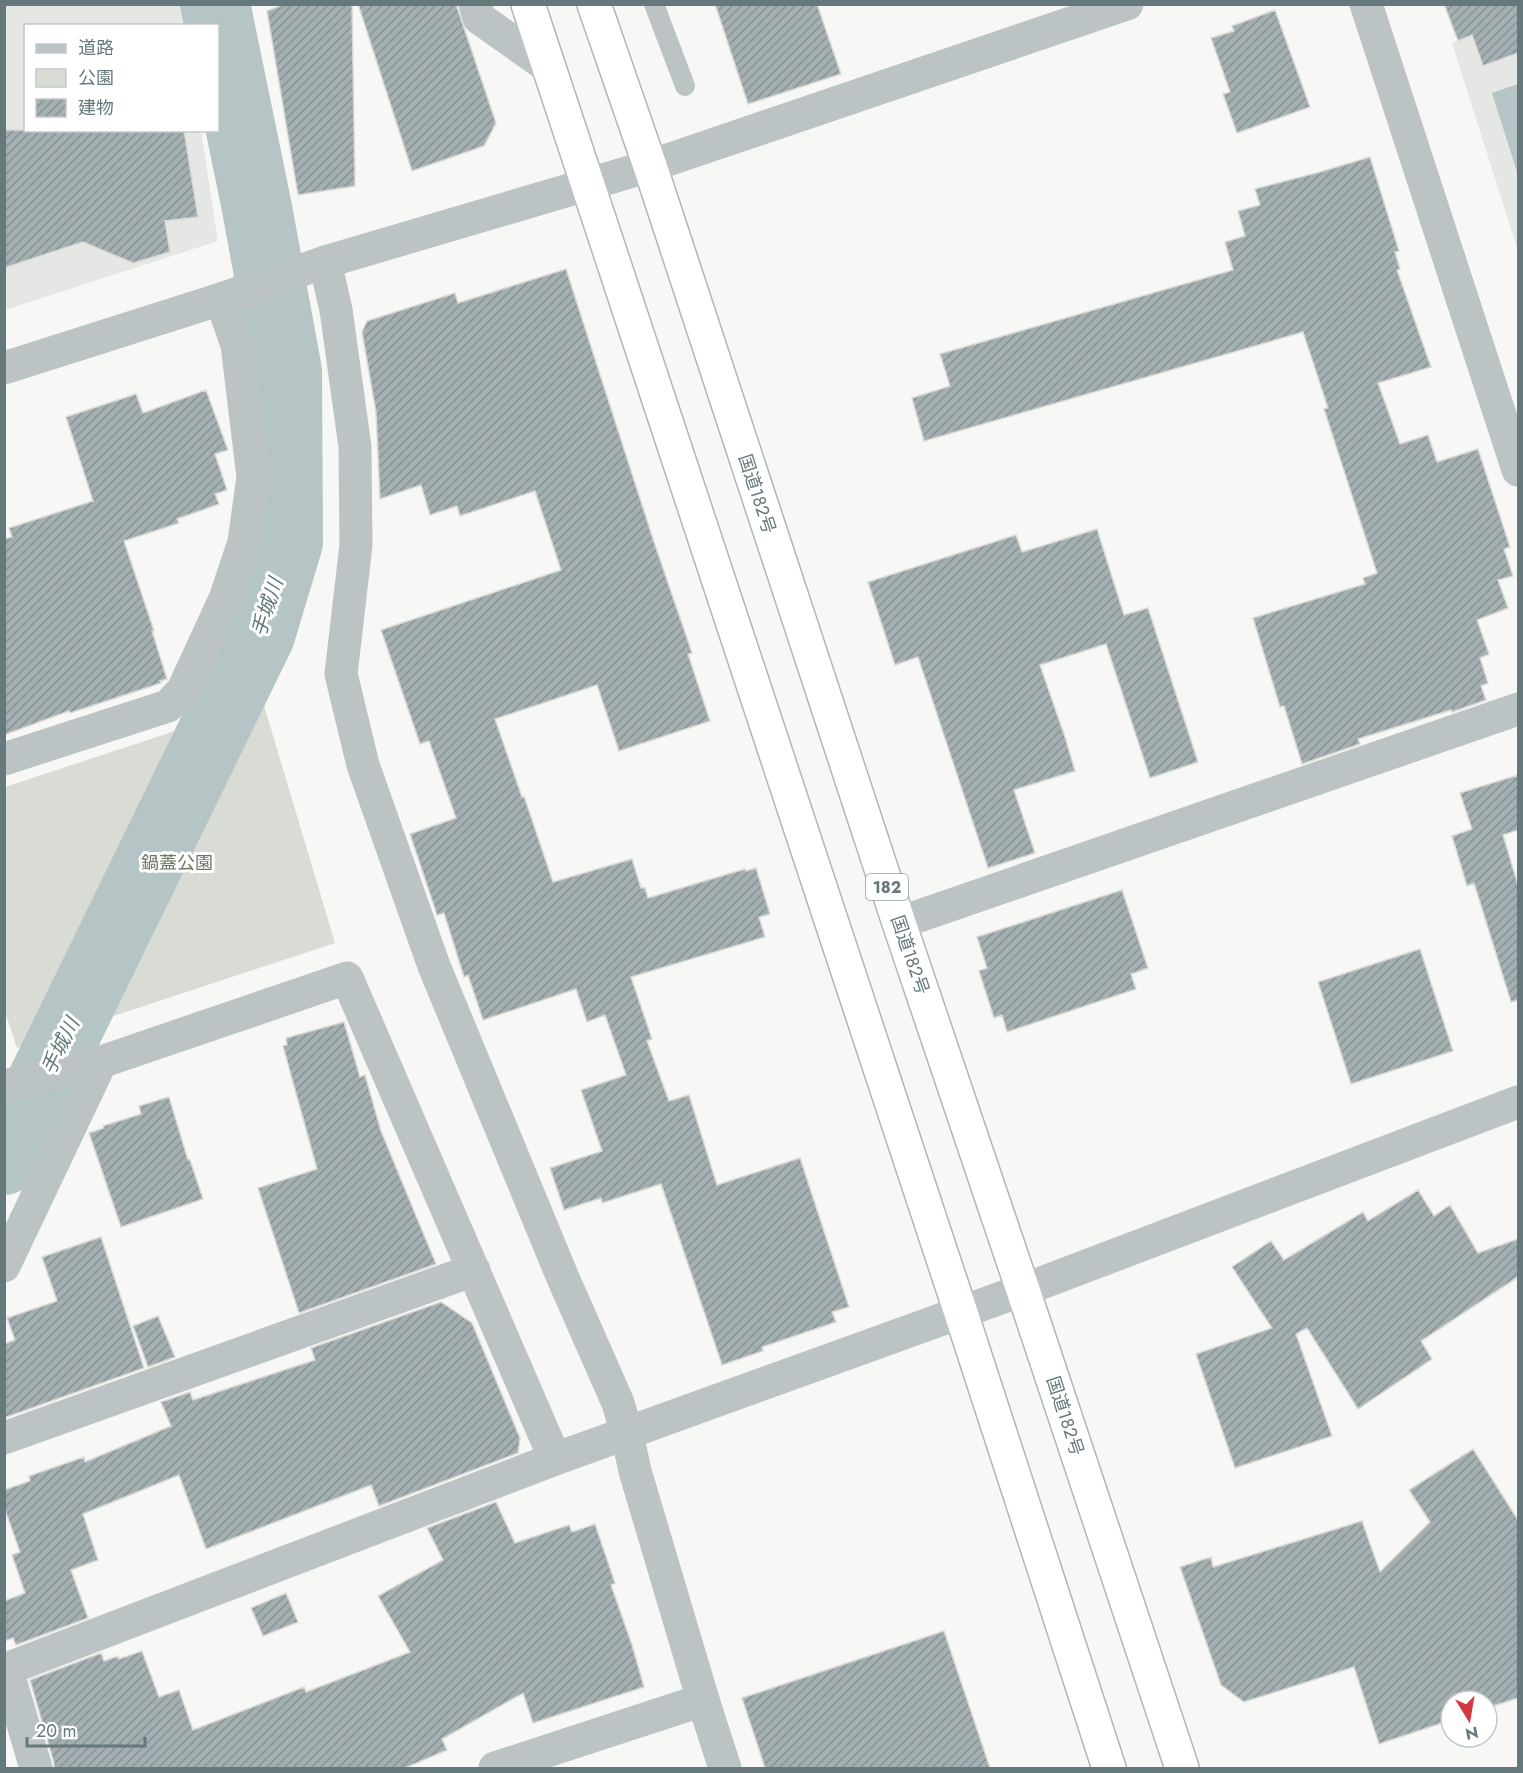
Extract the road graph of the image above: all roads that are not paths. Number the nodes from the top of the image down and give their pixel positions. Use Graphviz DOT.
graph roads {
  1 [pos="475,4"];
  2 [pos="528,4"];
  3 [pos="594,4"];
  4 [pos="654,4"];
  5 [pos="1127,4"];
  6 [pos="1366,4"];
  7 [pos="547,66"];
  8 [pos="685,86"];
  9 [pos="650,166"];
  10 [pos="588,186"];
  11 [pos="318,264"];
  12 [pos="228,296"];
  13 [pos="4,368"];
  14 [pos="1518,470"];
  15 [pos="1518,709"];
  16 [pos="4,759"];
  17 [pos="899,923"];
  18 [pos="92,1064"];
  19 [pos="11,1084"];
  20 [pos="1518,1102"];
  21 [pos="4,1266"];
  22 [pos="474,1270"];
  23 [pos="1023,1290"];
  24 [pos="961,1312"];
  25 [pos="627,1434"];
  26 [pos="4,1438"];
  27 [pos="555,1460"];
  28 [pos="6,1670"];
  29 [pos="703,1700"];
  30 [pos="36,1768"];
  31 [pos="495,1768"];
  32 [pos="725,1768"];
  33 [pos="1109,1768"];
  34 [pos="1182,1768"];
  1 -- 7 [label="street"];
  2 -- 7 [label="highway"];
  3 -- 9 [label="highway, 国道182号 / 182"];
  4 -- 8 [label="lane"];
  5 -- 9 [label="street"];
  6 -- 14 [label="street"];
  7 -- 10 [label="highway"];
  9 -- 10 [label="street"];
  9 -- 17 [label="highway, 国道182号 / 182"];
  10 -- 11 [label="street"];
  10 -- 24 [label="highway"];
  11 -- 12 [label="street"];
  11 -- 25 [label="street"];
  12 -- 13 [label="street"];
  12 -- 16 [label="street"];
  15 -- 17 [label="street"];
  17 -- 23 [label="highway, 国道182号 / 182"];
  18 -- 19 [label="street"];
  18 -- 21 [label="street"];
  18 -- 22 [label="street"];
  20 -- 23 [label="street"];
  22 -- 26 [label="street"];
  22 -- 27 [label="street"];
  23 -- 24 [label="street"];
  23 -- 34 [label="highway, 国道182号 / 182"];
  24 -- 25 [label="street"];
  24 -- 33 [label="highway"];
  25 -- 27 [label="street"];
  25 -- 29 [label="street"];
  27 -- 28 [label="street"];
  28 -- 30 [label="street"];
  29 -- 31 [label="street"];
  29 -- 32 [label="street"];
}
